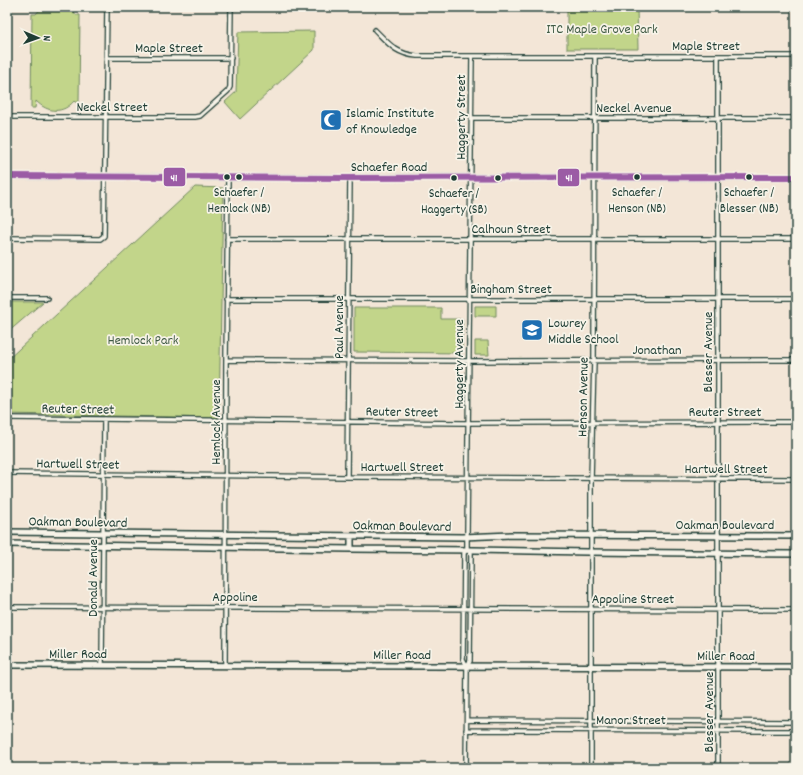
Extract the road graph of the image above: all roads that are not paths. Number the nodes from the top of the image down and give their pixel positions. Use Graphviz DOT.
graph roads {
  1 [pos="107,7"];
  2 [pos="232,7"];
  3 [pos="375,30"];
  4 [pos="472,56"];
  5 [pos="595,56"];
  6 [pos="718,56"];
  7 [pos="796,56"];
  8 [pos="106,58"];
  9 [pos="231,58"];
  10 [pos="7,117"];
  11 [pos="106,118"];
  12 [pos="471,118"];
  13 [pos="595,118"];
  14 [pos="718,118"];
  15 [pos="796,118"];
  16 [pos="7,176"];
  17 [pos="105,176"];
  18 [pos="796,177"];
  19 [pos="228,178"];
  20 [pos="350,178"];
  21 [pos="471,178"];
  22 [pos="594,178"];
  23 [pos="718,178"];
  24 [pos="7,238"];
  25 [pos="594,238"];
  26 [pos="227,239"];
  27 [pos="349,239"];
  28 [pos="470,239"];
  29 [pos="718,239"];
  30 [pos="796,239"];
  31 [pos="7,298"];
  32 [pos="47,298"];
  33 [pos="226,299"];
  34 [pos="594,299"];
  35 [pos="718,299"];
  36 [pos="796,299"];
  37 [pos="349,300"];
  38 [pos="470,300"];
  39 [pos="226,360"];
  40 [pos="348,360"];
  41 [pos="594,360"];
  42 [pos="718,360"];
  43 [pos="796,360"];
  44 [pos="469,361"];
  45 [pos="7,418"];
  46 [pos="104,419"];
  47 [pos="226,420"];
  48 [pos="348,421"];
  49 [pos="469,422"];
  50 [pos="592,422"];
  51 [pos="718,422"];
  52 [pos="796,422"];
  53 [pos="7,473"];
  54 [pos="103,474"];
  55 [pos="226,476"];
  56 [pos="347,477"];
  57 [pos="468,478"];
  58 [pos="591,479"];
  59 [pos="718,479"];
  60 [pos="796,479"];
  61 [pos="7,532"];
  62 [pos="103,534"];
  63 [pos="225,535"];
  64 [pos="591,535"];
  65 [pos="719,535"];
  66 [pos="351,536"];
  67 [pos="796,536"];
  68 [pos="467,537"];
  69 [pos="7,544"];
  70 [pos="103,546"];
  71 [pos="225,547"];
  72 [pos="350,549"];
  73 [pos="467,550"];
  74 [pos="591,552"];
  75 [pos="719,553"];
  76 [pos="796,554"];
  77 [pos="464,581"];
  78 [pos="471,581"];
  79 [pos="7,607"];
  80 [pos="102,607"];
  81 [pos="225,608"];
  82 [pos="464,608"];
  83 [pos="471,608"];
  84 [pos="591,609"];
  85 [pos="719,609"];
  86 [pos="796,610"];
  87 [pos="464,640"];
  88 [pos="470,640"];
  89 [pos="7,665"];
  90 [pos="102,665"];
  91 [pos="225,665"];
  92 [pos="467,666"];
  93 [pos="591,667"];
  94 [pos="719,667"];
  95 [pos="796,667"];
  96 [pos="467,720"];
  97 [pos="591,722"];
  98 [pos="719,722"];
  99 [pos="796,722"];
  100 [pos="466,730"];
  101 [pos="591,730"];
  102 [pos="718,730"];
  103 [pos="796,731"];
  104 [pos="466,768"];
  105 [pos="591,768"];
  106 [pos="718,768"];
  1 -- 8 [label="street"];
  2 -- 9 [label="street"];
  3 -- 4 [label="street, Maple Street"];
  4 -- 5 [label="street, Maple Street"];
  4 -- 12 [label="street, Haggerty Street"];
  5 -- 6 [label="street, Maple Street"];
  5 -- 13 [label="street, Henson Avenue"];
  6 -- 7 [label="street, Maple Street"];
  6 -- 14 [label="street, Blesser Avenue"];
  8 -- 9 [label="street, Maple Street"];
  8 -- 11 [label="street"];
  9 -- 11 [label="street, Neckel Street"];
  10 -- 11 [label="street, Neckel Street"];
  11 -- 17 [label="street"];
  12 -- 13 [label="street, Neckel Avenue"];
  12 -- 21 [label="street, Haggerty Street"];
  13 -- 14 [label="street, Neckel Avenue"];
  13 -- 22 [label="street, Henson Avenue"];
  14 -- 15 [label="street, Neckel Avenue"];
  14 -- 23 [label="street, Blesser Avenue"];
  16 -- 17 [label="street, Schaefer Road"];
  17 -- 19 [label="street, Schaefer Road"];
  17 -- 24 [label="street"];
  18 -- 23 [label="street, Schaefer Road"];
  19 -- 20 [label="street, Schaefer Road"];
  19 -- 26 [label="street, Hemlock Avenue"];
  20 -- 21 [label="street, Schaefer Road"];
  20 -- 27 [label="street, Paul Avenue"];
  21 -- 22 [label="street, Schaefer Road"];
  21 -- 28 [label="street, Haggerty Avenue"];
  22 -- 23 [label="street, Schaefer Road"];
  22 -- 25 [label="street, Henson Avenue"];
  23 -- 29 [label="street, Blesser Avenue"];
  25 -- 28 [label="street, Calhoun Street"];
  25 -- 29 [label="street, Calhoun Street"];
  25 -- 34 [label="street, Henson Avenue"];
  26 -- 27 [label="street, Calhoun Street"];
  26 -- 33 [label="street, Hemlock Avenue"];
  27 -- 28 [label="street, Calhoun Street"];
  27 -- 37 [label="street, Paul Avenue"];
  28 -- 38 [label="street, Haggerty Avenue"];
  29 -- 30 [label="street, Calhoun Street"];
  29 -- 35 [label="street, Blesser Avenue"];
  31 -- 32 [label="street"];
  33 -- 37 [label="street, Bingham Street"];
  33 -- 39 [label="street, Hemlock Avenue"];
  34 -- 35 [label="street, Bingham Street"];
  34 -- 38 [label="street, Bingham Street"];
  34 -- 41 [label="street, Henson Avenue"];
  35 -- 36 [label="street, Bingham Street"];
  35 -- 42 [label="street, Blesser Avenue"];
  37 -- 38 [label="street, Bingham Street"];
  37 -- 40 [label="street, Paul Avenue"];
  38 -- 44 [label="street, Haggerty Avenue"];
  39 -- 40 [label="street, Jonathan"];
  39 -- 47 [label="street, Hemlock Avenue"];
  40 -- 44 [label="street, Jonathan"];
  40 -- 48 [label="street, Paul Avenue"];
  41 -- 42 [label="street, Jonathan"];
  41 -- 44 [label="street, Jonathan"];
  41 -- 50 [label="street, Henson Avenue"];
  42 -- 43 [label="street, Jonathan"];
  42 -- 51 [label="street, Blesser Avenue"];
  44 -- 49 [label="street, Haggerty Avenue"];
  45 -- 46 [label="street, Reuter Street"];
  46 -- 47 [label="street, Reuter Street"];
  46 -- 54 [label="street, Donald Avenue"];
  47 -- 48 [label="street, Reuter Street"];
  47 -- 55 [label="street, Hemlock Avenue"];
  48 -- 49 [label="street, Reuter Street"];
  48 -- 56 [label="street, Paul Avenue"];
  49 -- 50 [label="street, Reuter Street"];
  49 -- 57 [label="street, Haggerty Avenue"];
  50 -- 51 [label="street, Reuter Street"];
  50 -- 58 [label="street, Henson Avenue"];
  51 -- 52 [label="street, Reuter Street"];
  51 -- 59 [label="street, Blesser Avenue"];
  53 -- 54 [label="street, Hartwell Street"];
  54 -- 55 [label="street, Hartwell Street"];
  54 -- 62 [label="street, Donald Avenue"];
  55 -- 56 [label="street, Hartwell Street"];
  55 -- 63 [label="street, Hemlock Avenue"];
  56 -- 57 [label="street, Hartwell Street"];
  57 -- 58 [label="street, Hartwell Street"];
  57 -- 68 [label="street, Haggerty Avenue"];
  58 -- 59 [label="street, Hartwell Street"];
  58 -- 64 [label="street, Henson Avenue"];
  59 -- 60 [label="street, Hartwell Street"];
  59 -- 65 [label="street, Blesser Avenue"];
  61 -- 62 [label="street, Oakman Boulevard"];
  62 -- 63 [label="street, Oakman Boulevard"];
  62 -- 70 [label="street, Donald Avenue"];
  63 -- 66 [label="street, Oakman Boulevard"];
  63 -- 71 [label="street, Hemlock Avenue"];
  64 -- 65 [label="street, Oakman Boulevard"];
  64 -- 68 [label="street, Oakman Boulevard"];
  64 -- 74 [label="street, Henson Avenue"];
  65 -- 67 [label="street, Oakman Boulevard"];
  65 -- 75 [label="street, Blesser Avenue"];
  66 -- 68 [label="street, Oakman Boulevard"];
  66 -- 72 [label="street"];
  68 -- 73 [label="street, Haggerty Avenue"];
  69 -- 70 [label="street, Oakman Boulevard"];
  70 -- 71 [label="street, Oakman Boulevard"];
  70 -- 80 [label="street, Donald Avenue"];
  71 -- 72 [label="street, Oakman Boulevard"];
  71 -- 81 [label="street, Hemlock Avenue"];
  72 -- 73 [label="street, Oakman Boulevard"];
  73 -- 74 [label="street, Oakman Boulevard"];
  73 -- 77 [label="street, Haggerty Avenue"];
  73 -- 78 [label="street, Haggerty Avenue"];
  74 -- 75 [label="street, Oakman Boulevard"];
  74 -- 84 [label="street, Henson Avenue"];
  75 -- 76 [label="street, Oakman Boulevard"];
  75 -- 85 [label="street, Blesser Avenue"];
  77 -- 78 [label="street"];
  77 -- 82 [label="street, Haggerty Avenue"];
  78 -- 83 [label="street, Haggerty Avenue"];
  79 -- 80 [label="street, Appoline"];
  80 -- 81 [label="street, Appoline"];
  80 -- 90 [label="street, Donald Avenue"];
  81 -- 82 [label="street, Appoline"];
  81 -- 91 [label="street, Hemlock Avenue"];
  82 -- 83 [label="street, Appoline"];
  82 -- 87 [label="street, Haggerty Avenue"];
  83 -- 84 [label="street, Appoline Street"];
  83 -- 88 [label="street, Haggerty Avenue"];
  84 -- 85 [label="street, Appoline Street"];
  84 -- 93 [label="street, Henson Avenue"];
  85 -- 86 [label="street, Appoline Street"];
  85 -- 94 [label="street, Blesser Avenue"];
  87 -- 88 [label="street"];
  87 -- 92 [label="street, Haggerty Avenue"];
  88 -- 92 [label="street, Haggerty Avenue"];
  89 -- 90 [label="street, Miller Road"];
  90 -- 91 [label="street, Miller Road"];
  91 -- 92 [label="street, Miller Road"];
  92 -- 93 [label="street, Miller Road"];
  92 -- 96 [label="street, Haggerty Avenue"];
  93 -- 94 [label="street, Miller Road"];
  93 -- 97 [label="street, Henson Avenue"];
  94 -- 95 [label="street, Miller Road"];
  94 -- 98 [label="street, Blesser Avenue"];
  96 -- 97 [label="street, Manor Street"];
  96 -- 100 [label="street"];
  97 -- 98 [label="street, Manor Street"];
  97 -- 101 [label="street"];
  98 -- 99 [label="street, Manor Street"];
  98 -- 102 [label="street, Blesser Avenue"];
  100 -- 101 [label="street, Manor Street"];
  100 -- 104 [label="street"];
  101 -- 102 [label="street, Manor Street"];
  101 -- 105 [label="street"];
  102 -- 103 [label="street, Manor Street"];
  102 -- 106 [label="street, Blesser Avenue"];
}
